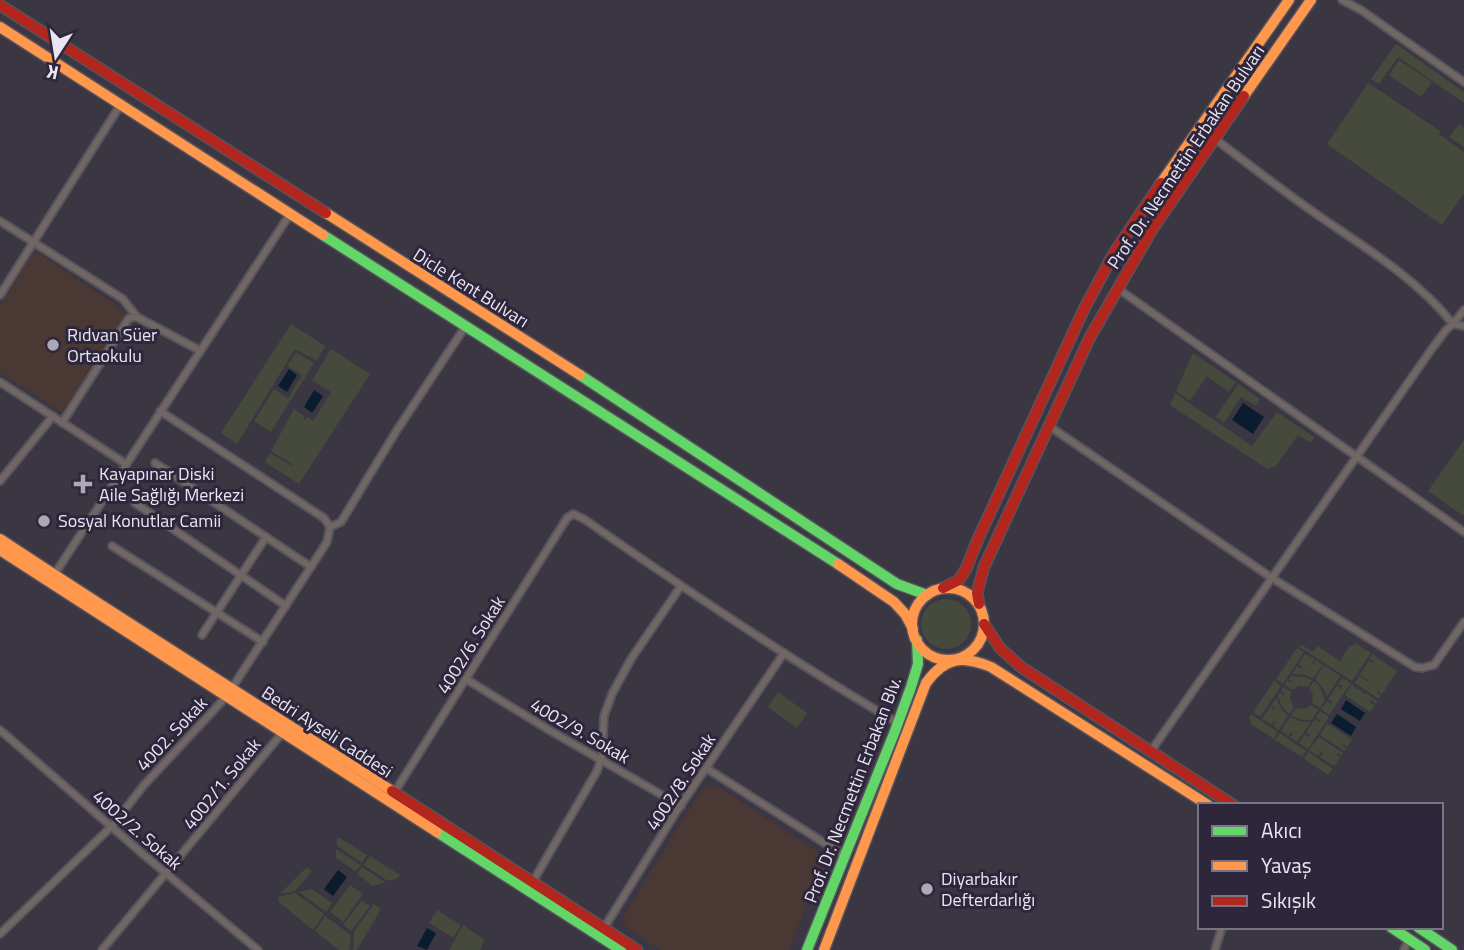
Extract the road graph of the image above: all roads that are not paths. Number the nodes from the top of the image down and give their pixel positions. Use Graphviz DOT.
graph roads {
  1 [pos="1289,0"];
  2 [pos="1311,0"];
  3 [pos="1342,0"];
  4 [pos="0,5"];
  5 [pos="0,27"];
  6 [pos="1464,82"];
  7 [pos="121,104"];
  8 [pos="1214,138"];
  9 [pos="290,214"];
  10 [pos="0,222"];
  11 [pos="33,243"];
  12 [pos="1118,288"];
  13 [pos="0,295"];
  14 [pos="1464,310"];
  15 [pos="137,317"];
  16 [pos="1453,324"];
  17 [pos="1464,326"];
  18 [pos="465,327"];
  19 [pos="199,350"];
  20 [pos="0,382"];
  21 [pos="160,411"];
  22 [pos="53,416"];
  23 [pos="62,422"];
  24 [pos="1049,426"];
  25 [pos="1356,457"];
  26 [pos="155,463"];
  27 [pos="126,464"];
  28 [pos="0,481"];
  29 [pos="135,503"];
  30 [pos="330,527"];
  31 [pos="1464,531"];
  32 [pos="266,537"];
  33 [pos="0,539"];
  34 [pos="112,547"];
  35 [pos="0,550"];
  36 [pos="311,567"];
  37 [pos="54,575"];
  38 [pos="241,575"];
  39 [pos="1272,578"];
  40 [pos="681,586"];
  41 [pos="943,589"];
  42 [pos="927,595"];
  43 [pos="979,604"];
  44 [pos="286,606"];
  45 [pos="216,612"];
  46 [pos="1464,622"];
  47 [pos="984,624"];
  48 [pos="913,629"];
  49 [pos="202,635"];
  50 [pos="917,640"];
  51 [pos="263,642"];
  52 [pos="784,653"];
  53 [pos="957,659"];
  54 [pos="466,678"];
  55 [pos="230,693"];
  56 [pos="898,723"];
  57 [pos="0,730"];
  58 [pos="283,732"];
  59 [pos="1151,751"];
  60 [pos="601,759"];
  61 [pos="706,768"];
  62 [pos="394,793"];
  63 [pos="1205,803"];
  64 [pos="1230,803"];
  65 [pos="681,806"];
  66 [pos="112,826"];
  67 [pos="845,856"];
  68 [pos="167,874"];
  69 [pos="533,883"];
  70 [pos="604,928"];
  71 [pos="1221,929"];
  72 [pos="1394,929"];
  73 [pos="1421,929"];
  74 [pos="0,934"];
  75 [pos="1409,939"];
  76 [pos="609,947"];
  77 [pos="103,950"];
  78 [pos="258,950"];
  79 [pos="621,950"];
  80 [pos="637,950"];
  81 [pos="807,950"];
  82 [pos="824,950"];
  83 [pos="1215,950"];
  84 [pos="1405,950"];
  85 [pos="1425,950"];
  86 [pos="1452,950"];
  1 -- 41 [label="main road, Prof. Dr. Necmettin Erbakan Bulvarı"];
  2 -- 8 [label="main road, Prof. Dr. Necmettin Erbakan Bulvarı"];
  3 -- 6 [label="street"];
  4 -- 42 [label="main road, Dicle Kent Bulvarı"];
  5 -- 7 [label="main road, Dicle Kent Bulvarı"];
  7 -- 9 [label="main road, Dicle Kent Bulvarı"];
  7 -- 11 [label="street"];
  8 -- 12 [label="main road, Prof. Dr. Necmettin Erbakan Bulvarı"];
  8 -- 16 [label="street"];
  9 -- 18 [label="main road, Dicle Kent Bulvarı"];
  9 -- 19 [label="street"];
  10 -- 11 [label="street"];
  11 -- 13 [label="street"];
  11 -- 15 [label="street"];
  12 -- 24 [label="main road, Prof. Dr. Necmettin Erbakan Bulvarı"];
  12 -- 25 [label="street"];
  14 -- 16 [label="street"];
  15 -- 19 [label="street"];
  15 -- 23 [label="street"];
  16 -- 17 [label="street"];
  16 -- 25 [label="street"];
  18 -- 30 [label="street, 4002. Sokak"];
  18 -- 48 [label="main road, Dicle Kent Bulvarı"];
  19 -- 21 [label="street"];
  20 -- 22 [label="street"];
  21 -- 27 [label="street"];
  21 -- 30 [label="street"];
  22 -- 23 [label="street"];
  22 -- 28 [label="street"];
  23 -- 27 [label="street"];
  24 -- 39 [label="street"];
  24 -- 43 [label="main road, Prof. Dr. Necmettin Erbakan Bulvarı"];
  25 -- 31 [label="street"];
  25 -- 39 [label="street"];
  26 -- 32 [label="street"];
  27 -- 37 [label="street"];
  29 -- 38 [label="street"];
  30 -- 36 [label="street, 4002. Sokak"];
  32 -- 36 [label="street"];
  32 -- 38 [label="street"];
  33 -- 37 [label="main road, Bedri Ayseli Caddesi"];
  34 -- 45 [label="street"];
  35 -- 55 [label="main road, Bedri Ayseli Caddesi"];
  36 -- 44 [label="street, 4002. Sokak"];
  37 -- 55 [label="main road, Bedri Ayseli Caddesi"];
  38 -- 44 [label="street"];
  38 -- 45 [label="street"];
  39 -- 46 [label="street"];
  39 -- 59 [label="street"];
  40 -- 52 [label="street"];
  40 -- 54 [label="street, 4002/6. Sokak"];
  40 -- 60 [label="street"];
  41 -- 42 [label="main road"];
  41 -- 43 [label="main road"];
  42 -- 48 [label="main road"];
  43 -- 47 [label="main road"];
  44 -- 51 [label="street, 4002. Sokak"];
  45 -- 49 [label="street"];
  45 -- 51 [label="street"];
  47 -- 53 [label="main road"];
  47 -- 59 [label="main road"];
  48 -- 50 [label="main road"];
  50 -- 53 [label="main road"];
  50 -- 56 [label="main road, Prof. Dr. Necmettin Erbakan Blv."];
  51 -- 55 [label="street, 4002. Sokak"];
  52 -- 56 [label="street"];
  52 -- 61 [label="street, 4002/8. Sokak"];
  53 -- 63 [label="main road"];
  53 -- 82 [label="main road, Prof. Dr. Necmettin Erbakan Blv."];
  54 -- 60 [label="street, 4002/9. Sokak"];
  54 -- 62 [label="street, 4002/6. Sokak"];
  55 -- 58 [label="main road, Bedri Ayseli Caddesi"];
  55 -- 62 [label="main road, Bedri Ayseli Caddesi"];
  55 -- 66 [label="street, 4002. Sokak"];
  56 -- 67 [label="main road, Prof. Dr. Necmettin Erbakan Blv."];
  57 -- 66 [label="street, 4002/2. Sokak"];
  58 -- 68 [label="street, 4002/1. Sokak"];
  58 -- 76 [label="main road, Bedri Ayseli Caddesi"];
  59 -- 64 [label="main road"];
  60 -- 65 [label="street, 4002/9. Sokak"];
  60 -- 69 [label="street"];
  61 -- 65 [label="street, 4002/8. Sokak"];
  61 -- 67 [label="street"];
  62 -- 69 [label="main road, Bedri Ayseli Caddesi"];
  65 -- 70 [label="street, 4002/8. Sokak"];
  66 -- 68 [label="street, 4002/2. Sokak"];
  66 -- 74 [label="street, 4002. Sokak"];
  67 -- 81 [label="main road, Prof. Dr. Necmettin Erbakan Blv."];
  68 -- 77 [label="street, 4002/1. Sokak"];
  68 -- 78 [label="street, 4002/2. Sokak"];
  69 -- 70 [label="main road, Bedri Ayseli Caddesi"];
  70 -- 80 [label="main road, Bedri Ayseli Caddesi"];
  71 -- 83 [label="street"];
  72 -- 75 [label="main road"];
  73 -- 86 [label="main road"];
  75 -- 84 [label="street"];
  75 -- 85 [label="main road"];
  76 -- 79 [label="main road, Bedri Ayseli Caddesi"];
}
